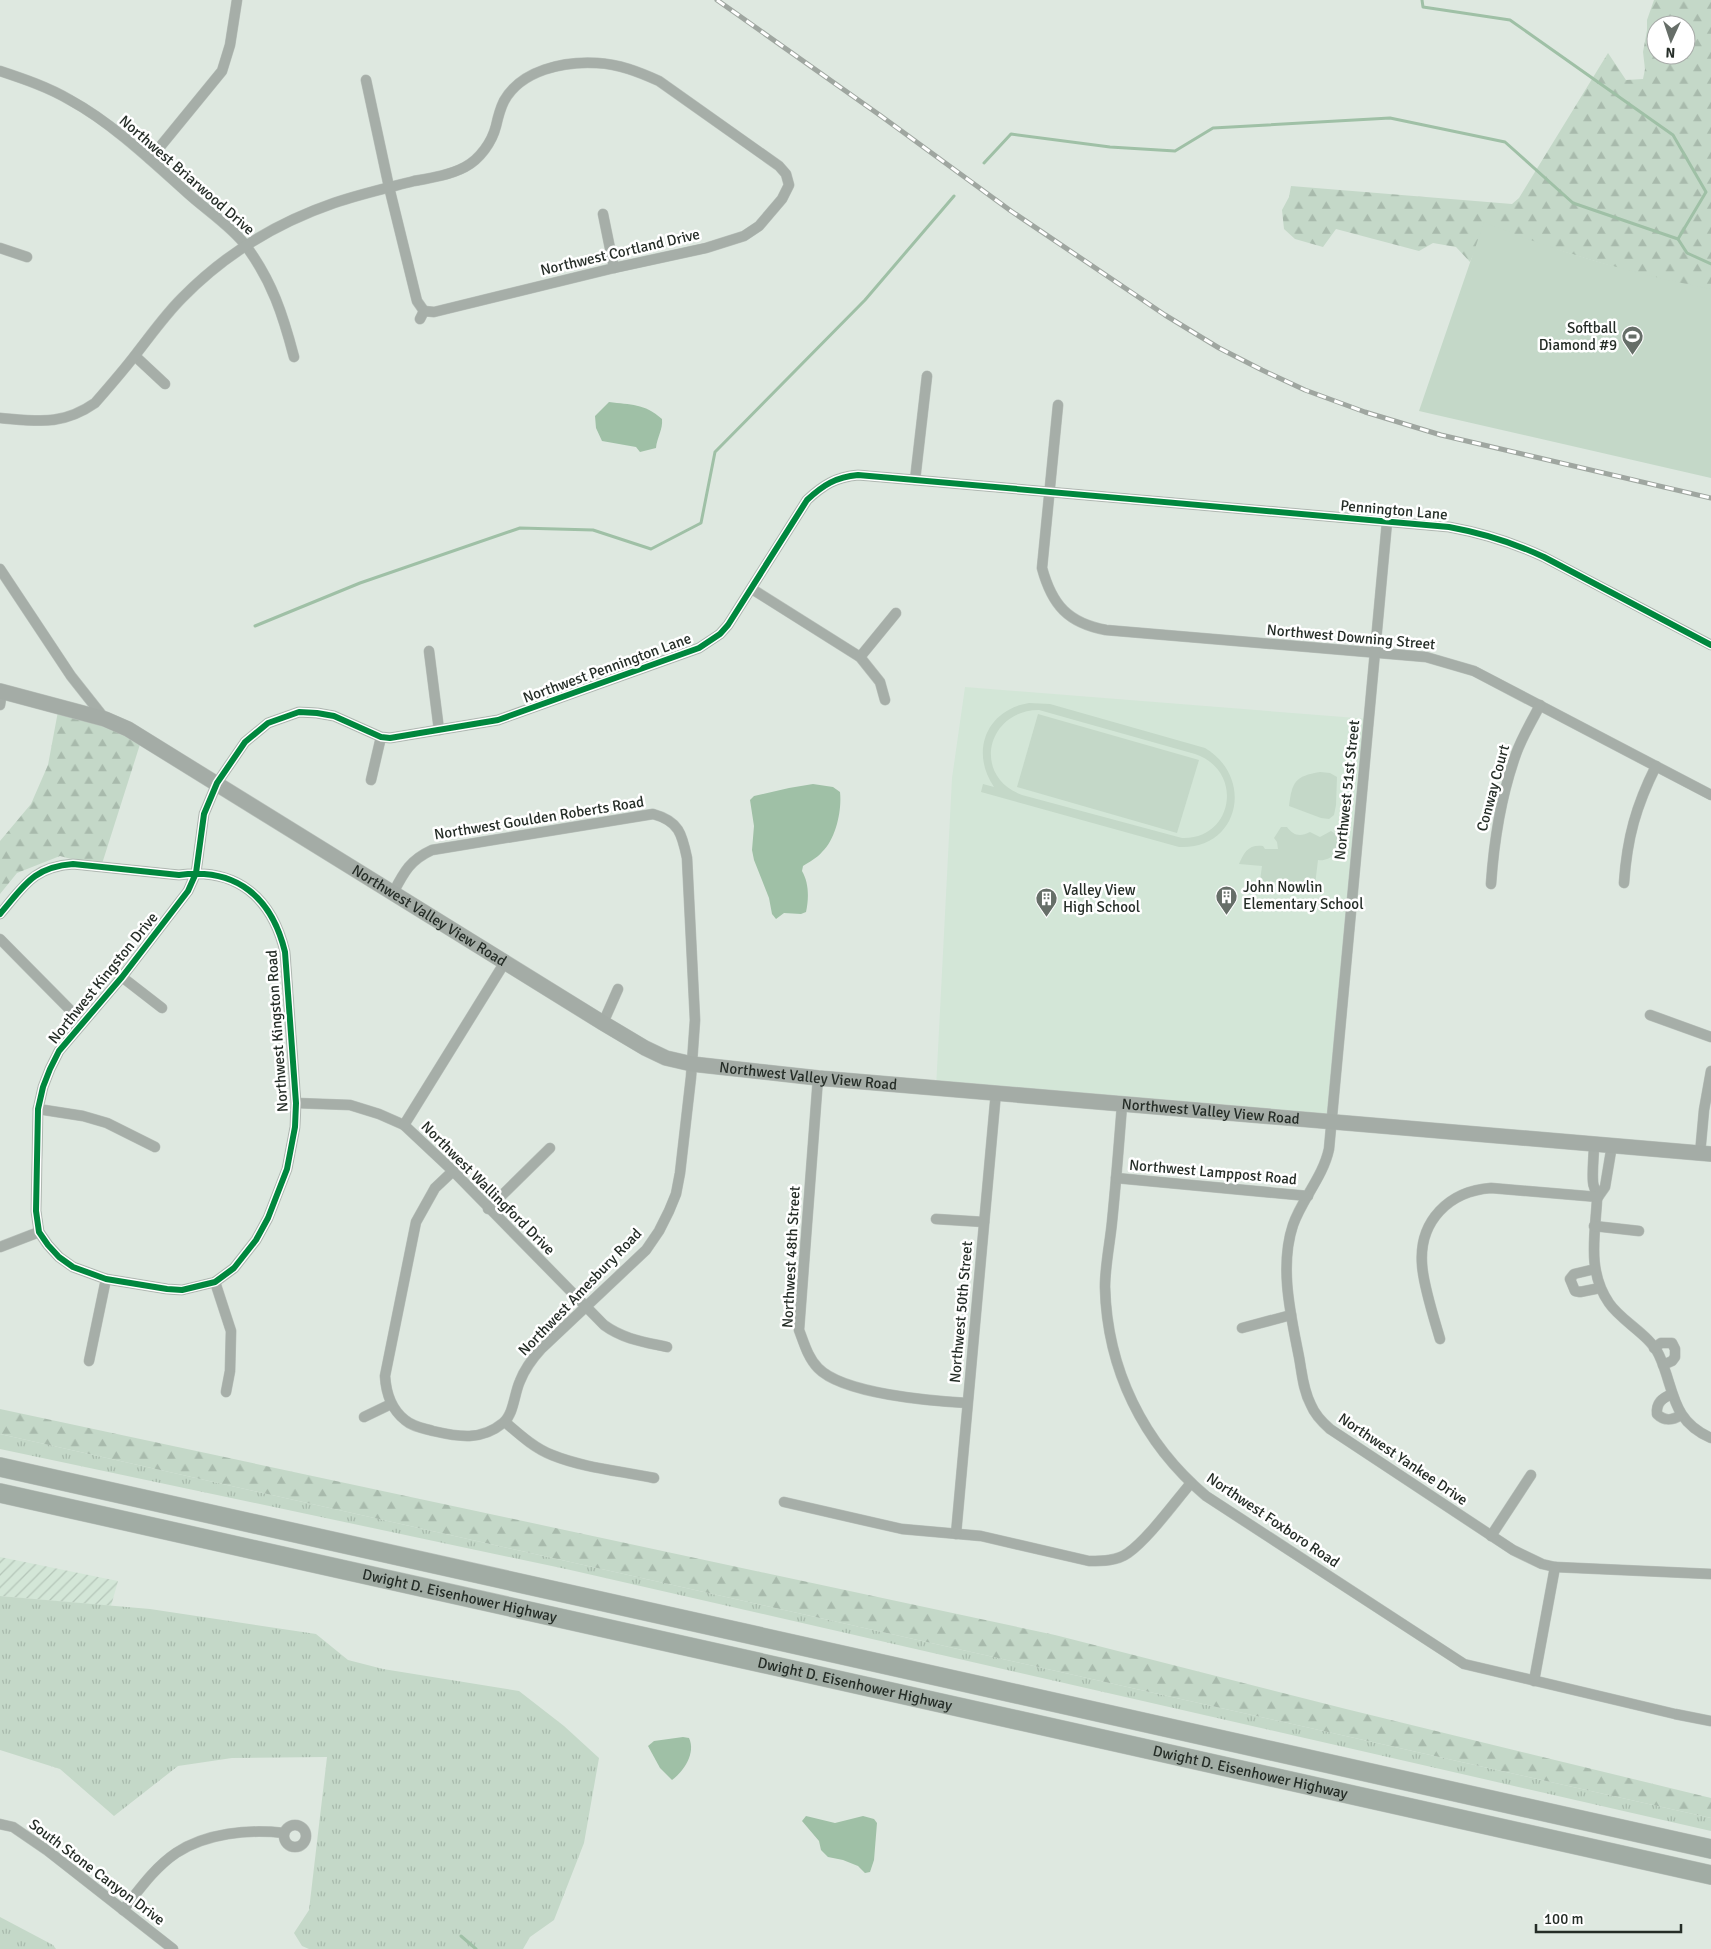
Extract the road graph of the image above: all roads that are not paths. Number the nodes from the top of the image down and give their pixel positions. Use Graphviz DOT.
graph roads {
  1 [pos="237,0"];
  2 [pos="0,71"];
  3 [pos="366,80"];
  4 [pos="150,160"];
  5 [pos="388,187"];
  6 [pos="603,214"];
  7 [pos="245,245"];
  8 [pos="0,248"];
  9 [pos="27,257"];
  10 [pos="614,268"];
  11 [pos="135,356"];
  12 [pos="294,357"];
  13 [pos="927,376"];
  14 [pos="165,384"];
  15 [pos="1058,405"];
  16 [pos="0,418"];
  17 [pos="915,480"];
  18 [pos="1049,492"];
  19 [pos="1387,522"];
  20 [pos="0,569"];
  21 [pos="752,589"];
  22 [pos="896,613"];
  23 [pos="1711,645"];
  24 [pos="429,651"];
  25 [pos="1376,654"];
  26 [pos="860,657"];
  27 [pos="1,696"];
  28 [pos="886,700"];
  29 [pos="1540,705"];
  30 [pos="105,719"];
  31 [pos="439,730"];
  32 [pos="380,737"];
  33 [pos="1656,766"];
  34 [pos="371,780"];
  35 [pos="217,783"];
  36 [pos="1711,795"];
  37 [pos="196,873"];
  38 [pos="1624,883"];
  39 [pos="1491,884"];
  40 [pos="393,893"];
  41 [pos="0,914"];
  42 [pos="0,939"];
  43 [pos="505,962"];
  44 [pos="122,977"];
  45 [pos="618,989"];
  46 [pos="162,1008"];
  47 [pos="1650,1015"];
  48 [pos="82,1022"];
  49 [pos="602,1023"];
  50 [pos="1711,1037"];
  51 [pos="692,1064"];
  52 [pos="1711,1071"];
  53 [pos="818,1078"];
  54 [pos="996,1092"];
  55 [pos="296,1103"];
  56 [pos="1122,1105"];
  57 [pos="38,1109"];
  58 [pos="1331,1121"];
  59 [pos="404,1125"];
  60 [pos="1594,1144"];
  61 [pos="1612,1146"];
  62 [pos="154,1147"];
  63 [pos="550,1148"];
  64 [pos="1706,1154"];
  65 [pos="453,1171"];
  66 [pos="1116,1178"];
  67 [pos="1308,1196"];
  68 [pos="1598,1197"];
  69 [pos="488,1209"];
  70 [pos="936,1219"];
  71 [pos="984,1222"];
  72 [pos="1594,1226"];
  73 [pos="1639,1231"];
  74 [pos="38,1232"];
  75 [pos="0,1247"];
  76 [pos="1595,1269"];
  77 [pos="106,1279"];
  78 [pos="215,1282"];
  79 [pos="1600,1288"];
  80 [pos="586,1308"];
  81 [pos="1291,1316"];
  82 [pos="1242,1328"];
  83 [pos="1440,1339"];
  84 [pos="667,1347"];
  85 [pos="1654,1348"];
  86 [pos="89,1361"];
  87 [pos="1663,1365"];
  88 [pos="226,1392"];
  89 [pos="1672,1394"];
  90 [pos="967,1403"];
  91 [pos="391,1404"];
  92 [pos="1681,1415"];
  93 [pos="364,1417"];
  94 [pos="505,1422"];
  95 [pos="1711,1438"];
  96 [pos="0,1467"];
  97 [pos="1531,1475"];
  98 [pos="654,1478"];
  99 [pos="1190,1483"];
  100 [pos="0,1493"];
  101 [pos="784,1502"];
  102 [pos="956,1534"];
  103 [pos="1491,1536"];
  104 [pos="1555,1567"];
  105 [pos="1711,1574"];
  106 [pos="1534,1681"];
  107 [pos="1711,1721"];
  108 [pos="0,1824"];
  109 [pos="284,1833"];
  110 [pos="1711,1849"];
  111 [pos="1711,1875"];
  112 [pos="123,1910"];
  113 [pos="173,1949"];
  1 -- 4 [label="street"];
  2 -- 4 [label="street, Northwest Briarwood Drive"];
  3 -- 5 [label="street, Northwest Cortland Drive"];
  4 -- 7 [label="street, Northwest Briarwood Drive"];
  5 -- 7 [label="street, Northwest Cortland Drive"];
  5 -- 10 [label="street, Northwest Cortland Drive"];
  5 -- 10 [label="street, Northwest Cortland Drive"];
  6 -- 10 [label="street"];
  7 -- 11 [label="street, Northwest Cortland Drive"];
  7 -- 12 [label="street, Northwest Briarwood Drive"];
  8 -- 9 [label="street"];
  11 -- 14 [label="street"];
  11 -- 16 [label="street, Northwest Cortland Drive"];
  13 -- 17 [label="street"];
  15 -- 18 [label="street"];
  17 -- 18 [label="street, Northwest Pennington Lane"];
  17 -- 21 [label="street, Northwest Pennington Lane"];
  18 -- 19 [label="street, Pennington Lane"];
  18 -- 25 [label="street, Northwest Downing Street"];
  19 -- 23 [label="street, Pennington Lane"];
  19 -- 25 [label="street, Northwest 51st Street"];
  20 -- 30 [label="street"];
  21 -- 26 [label="street"];
  21 -- 31 [label="street, Northwest Pennington Lane"];
  22 -- 26 [label="street"];
  24 -- 31 [label="street"];
  25 -- 29 [label="street, Northwest Downing Street"];
  25 -- 58 [label="street, Northwest 51st Street"];
  26 -- 28 [label="street"];
  27 -- 30 [label="street, Northwest Valley View Road"];
  29 -- 33 [label="street, Northwest Downing Street"];
  29 -- 39 [label="street, Conway Court"];
  30 -- 35 [label="street, Northwest Valley View Road"];
  31 -- 32 [label="street, Northwest Pennington Lane"];
  32 -- 34 [label="street"];
  32 -- 35 [label="street, Northwest Pennington Lane"];
  33 -- 36 [label="street, Northwest Downing Street"];
  33 -- 38 [label="street"];
  35 -- 37 [label="street, Northwest Kingston Drive"];
  35 -- 40 [label="street, Northwest Valley View Road"];
  37 -- 41 [label="street, Northwest Kingston Road"];
  37 -- 44 [label="street, Northwest Kingston Drive"];
  37 -- 55 [label="street, Northwest Kingston Road"];
  40 -- 43 [label="street, Northwest Valley View Road"];
  40 -- 51 [label="street, Northwest Goulden Roberts Road"];
  42 -- 48 [label="street"];
  43 -- 49 [label="street, Northwest Valley View Road"];
  43 -- 59 [label="street"];
  44 -- 46 [label="street"];
  44 -- 48 [label="street, Northwest Kingston Drive"];
  45 -- 49 [label="street"];
  47 -- 50 [label="street"];
  48 -- 57 [label="street, Northwest Kingston Drive"];
  49 -- 51 [label="street, Northwest Valley View Road"];
  51 -- 53 [label="street, Northwest Valley View Road"];
  51 -- 80 [label="street, Northwest Amesbury Road"];
  52 -- 64 [label="street"];
  53 -- 54 [label="street, Northwest Valley View Road"];
  53 -- 90 [label="street, Northwest 48th Street"];
  54 -- 56 [label="street, Northwest Valley View Road"];
  54 -- 71 [label="street, Northwest 50th Street"];
  55 -- 59 [label="street, Northwest Wallingford Drive"];
  55 -- 78 [label="street, Northwest Kingston Road"];
  56 -- 58 [label="street, Northwest Valley View Road"];
  56 -- 66 [label="street, Northwest Foxboro Road"];
  57 -- 62 [label="street"];
  57 -- 74 [label="street, Northwest Kingston Drive"];
  58 -- 60 [label="street, Northwest Valley View Road"];
  58 -- 67 [label="street, Northwest Yankee Drive"];
  59 -- 65 [label="street, Northwest Wallingford Drive"];
  60 -- 61 [label="street, Northwest Valley View Road"];
  60 -- 68 [label="street"];
  61 -- 64 [label="street, Northwest Valley View Road"];
  61 -- 68 [label="street"];
  63 -- 69 [label="street"];
  65 -- 69 [label="street, Northwest Wallingford Drive"];
  65 -- 91 [label="street"];
  66 -- 67 [label="street, Northwest Lamppost Road"];
  66 -- 99 [label="street, Northwest Foxboro Road"];
  67 -- 81 [label="street, Northwest Yankee Drive"];
  68 -- 72 [label="street"];
  68 -- 83 [label="street"];
  69 -- 80 [label="street, Northwest Wallingford Drive"];
  70 -- 71 [label="street"];
  71 -- 90 [label="street, Northwest 50th Street"];
  72 -- 73 [label="street"];
  72 -- 76 [label="street"];
  74 -- 75 [label="street"];
  74 -- 77 [label="street"];
  76 -- 79 [label="street"];
  76 -- 79 [label="street"];
  77 -- 78 [label="street, Northwest Kingston Road"];
  77 -- 86 [label="street"];
  78 -- 88 [label="street"];
  79 -- 85 [label="street"];
  80 -- 84 [label="street, Northwest Wallingford Drive"];
  80 -- 94 [label="street, Northwest Amesbury Road"];
  81 -- 82 [label="street"];
  81 -- 103 [label="street, Northwest Yankee Drive"];
  85 -- 87 [label="street"];
  85 -- 87 [label="street"];
  87 -- 89 [label="street"];
  89 -- 92 [label="street"];
  89 -- 92 [label="street"];
  90 -- 102 [label="street, Northwest 50th Street"];
  91 -- 93 [label="street"];
  91 -- 94 [label="street"];
  92 -- 95 [label="street"];
  94 -- 98 [label="street"];
  96 -- 110 [label="highway, Dwight D. Eisenhower Highway"];
  97 -- 103 [label="street"];
  99 -- 102 [label="street"];
  99 -- 106 [label="street, Northwest Foxboro Road"];
  100 -- 111 [label="highway, Dwight D. Eisenhower Highway"];
  101 -- 102 [label="street"];
  103 -- 104 [label="street, Northwest Yankee Drive"];
  104 -- 105 [label="street, Northwest Yankee Drive"];
  104 -- 106 [label="street"];
  106 -- 107 [label="street, Northwest Foxboro Road"];
  108 -- 112 [label="street, South Stone Canyon Drive"];
  109 -- 112 [label="street"];
  112 -- 113 [label="street, South Stone Canyon Drive"];
}
